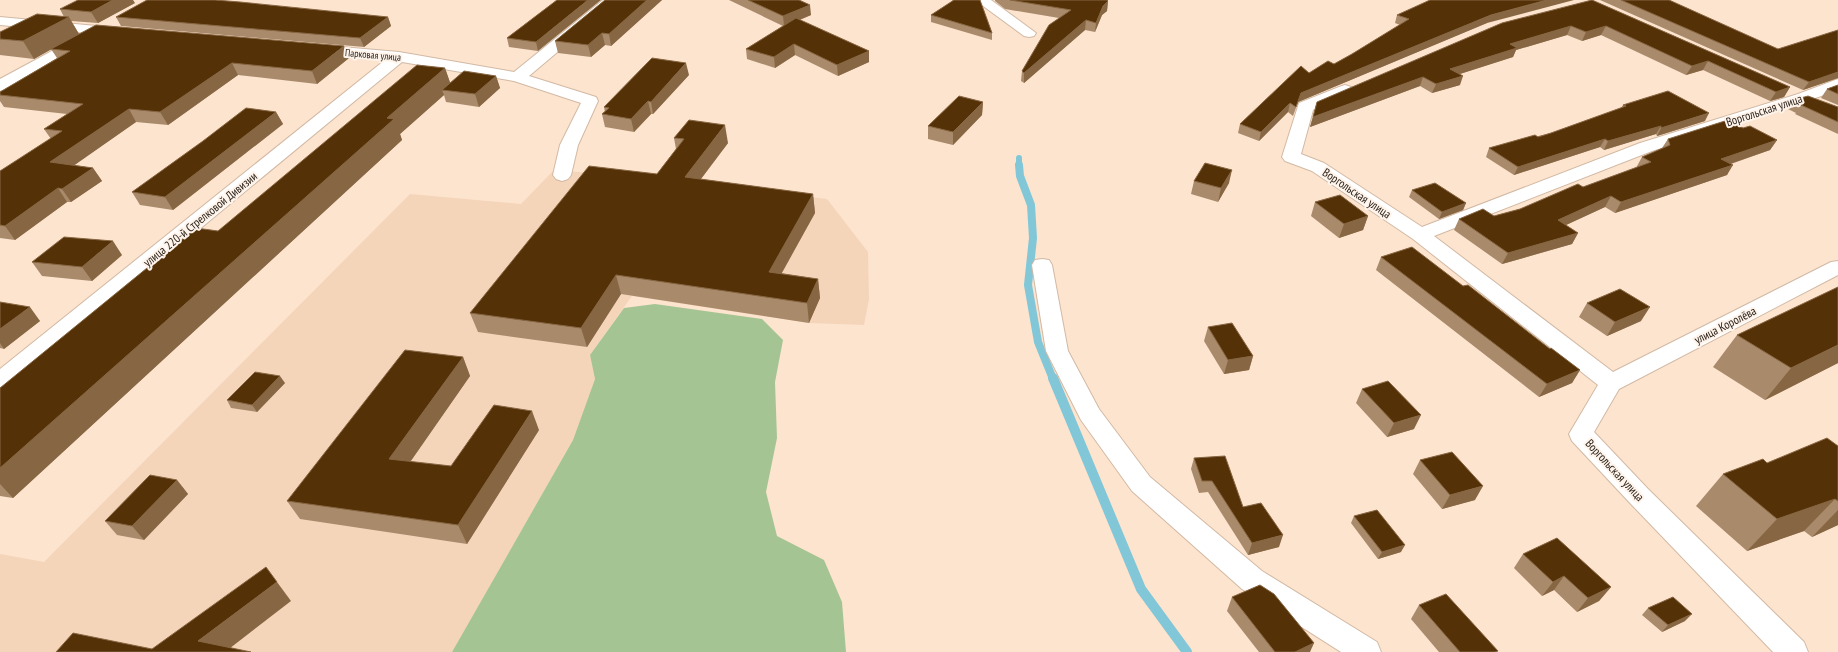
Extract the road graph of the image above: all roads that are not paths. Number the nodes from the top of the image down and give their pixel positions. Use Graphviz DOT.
graph roads {
  1 [pos="612,0"];
  2 [pos="982,0"];
  3 [pos="120,19"];
  4 [pos="0,20"];
  5 [pos="99,30"];
  6 [pos="131,33"];
  7 [pos="1029,33"];
  8 [pos="305,48"];
  9 [pos="399,57"];
  10 [pos="517,77"];
  11 [pos="1838,84"];
  12 [pos="0,86"];
  13 [pos="1355,86"];
  14 [pos="1782,88"];
  15 [pos="1804,97"];
  16 [pos="1824,107"];
  17 [pos="562,175"];
  18 [pos="1420,235"];
  19 [pos="1042,265"];
  20 [pos="1838,267"];
  21 [pos="0,381"];
  22 [pos="1612,383"];
  23 [pos="1366,652"];
  24 [pos="1793,652"];
  1 -- 10 [label="street"];
  2 -- 7 [label="street"];
  3 -- 5 [label="street"];
  4 -- 5 [label="street"];
  5 -- 6 [label="street"];
  5 -- 12 [label="street"];
  8 -- 9 [label="street, Парковая улица"];
  9 -- 10 [label="street, Парковая улица"];
  9 -- 21 [label="street, улица 220-й Стрелковой Дивизии"];
  10 -- 17 [label="street, Парковая улица"];
  11 -- 15 [label="street, Воргольская улица"];
  13 -- 18 [label="street, Воргольская улица"];
  14 -- 15 [label="street"];
  15 -- 16 [label="street"];
  15 -- 18 [label="street, Воргольская улица"];
  18 -- 22 [label="street, Воргольская улица"];
  19 -- 23 [label="street"];
  20 -- 22 [label="street, улица Королёва"];
  22 -- 24 [label="street, Воргольская улица"];
}
